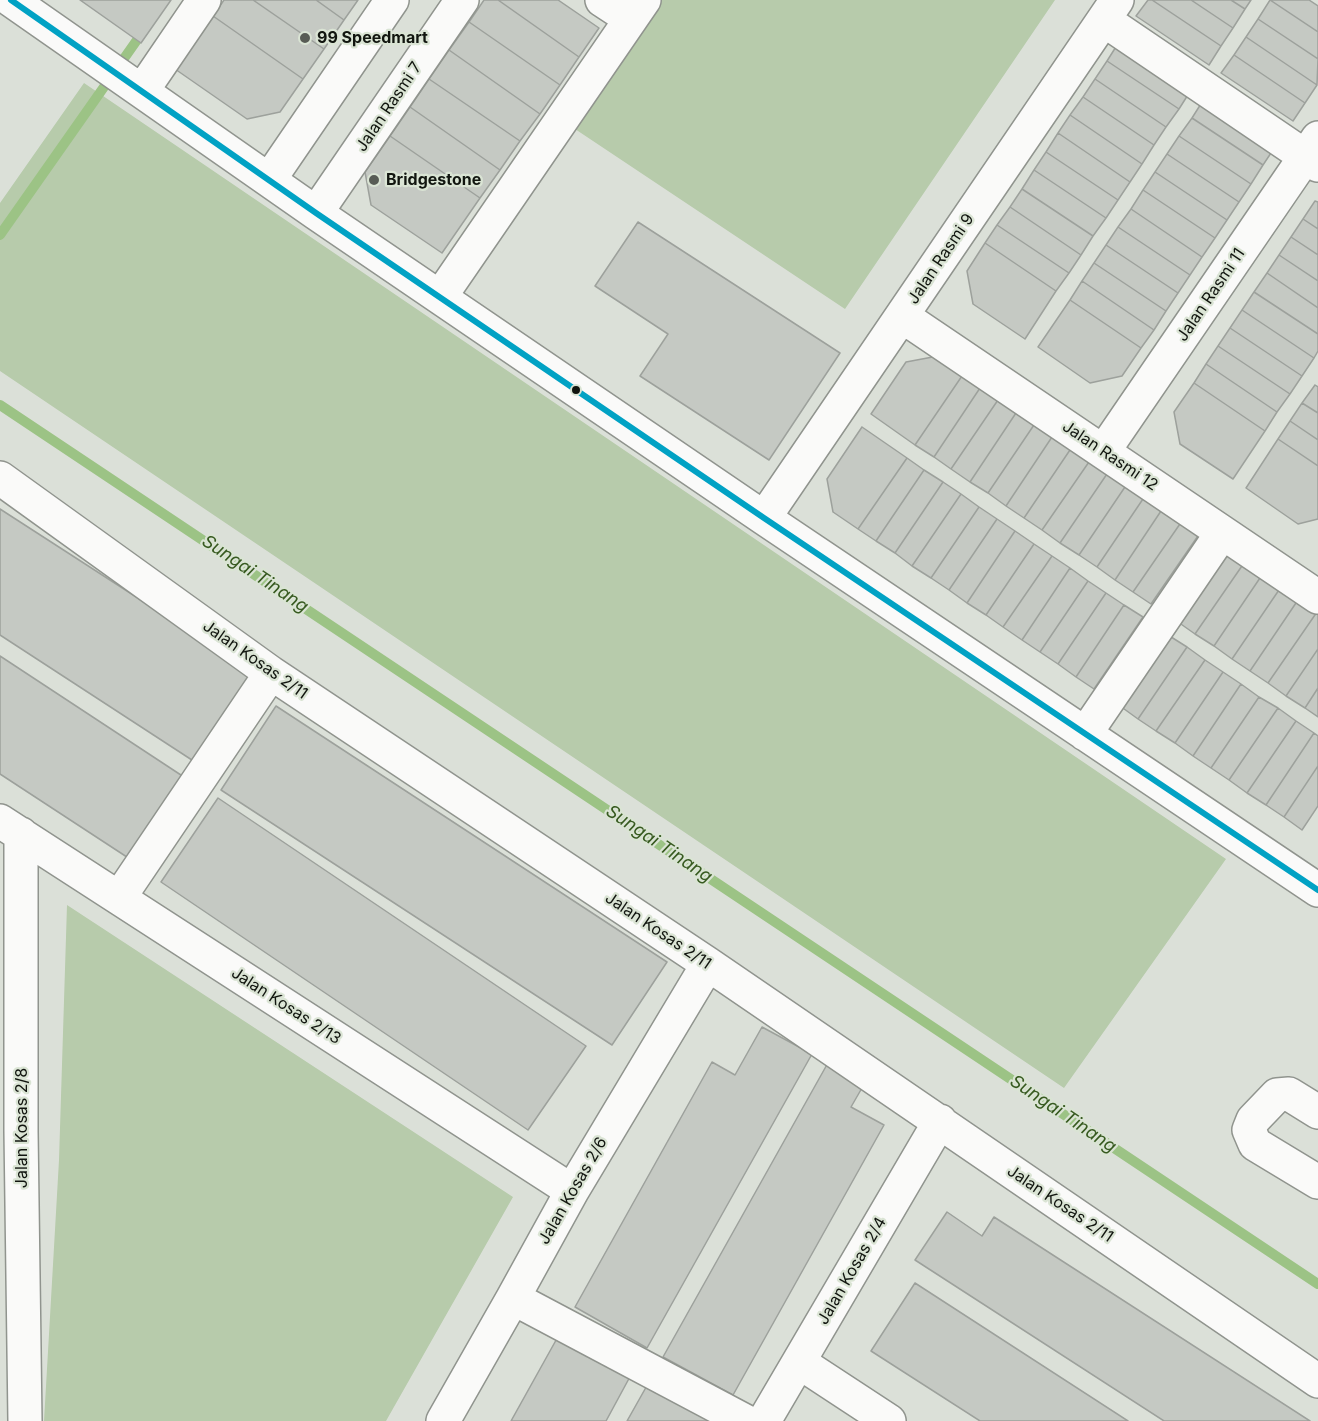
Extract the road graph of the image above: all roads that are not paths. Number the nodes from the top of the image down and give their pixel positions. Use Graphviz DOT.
graph roads {
  1 [pos="11,0"];
  2 [pos="204,0"];
  3 [pos="392,0"];
  4 [pos="462,0"];
  5 [pos="602,0"];
  6 [pos="637,10"];
  7 [pos="1111,10"];
  8 [pos="142,91"];
  9 [pos="1314,153"];
  10 [pos="269,180"];
  11 [pos="316,213"];
  12 [pos="440,297"];
  13 [pos="902,316"];
  14 [pos="1103,452"];
  15 [pos="0,478"];
  16 [pos="764,518"];
  17 [pos="1222,533"];
  18 [pos="1317,595"];
  19 [pos="271,673"];
  20 [pos="1085,734"];
  21 [pos="10,828"];
  22 [pos="1318,890"];
  23 [pos="119,898"];
  24 [pos="708,964"];
  25 [pos="1318,1112"];
  26 [pos="940,1121"];
  27 [pos="11,1132"];
  28 [pos="1318,1182"];
  29 [pos="572,1191"];
  30 [pos="513,1298"];
  31 [pos="799,1362"];
  32 [pos="1318,1381"];
  33 [pos="25,1421"];
  34 [pos="443,1421"];
  35 [pos="745,1421"];
  36 [pos="764,1421"];
  37 [pos="889,1421"];
  1 -- 8 [label="street"];
  2 -- 8 [label="street"];
  3 -- 10 [label="street"];
  4 -- 11 [label="street, Jalan Rasmi 7"];
  5 -- 6 [label="street"];
  6 -- 12 [label="street"];
  7 -- 9 [label="street"];
  7 -- 13 [label="street, Jalan Rasmi 9"];
  8 -- 10 [label="street"];
  9 -- 14 [label="street, Jalan Rasmi 11"];
  10 -- 11 [label="street"];
  11 -- 12 [label="street"];
  12 -- 16 [label="street"];
  13 -- 14 [label="street, Jalan Rasmi 12"];
  13 -- 16 [label="street, Jalan Rasmi 9"];
  14 -- 17 [label="street, Jalan Rasmi 12"];
  15 -- 19 [label="street, Jalan Kosas 2/11"];
  16 -- 20 [label="street"];
  17 -- 18 [label="street, Jalan Rasmi 12"];
  17 -- 20 [label="street"];
  19 -- 23 [label="street"];
  19 -- 24 [label="street, Jalan Kosas 2/11"];
  20 -- 22 [label="street"];
  21 -- 23 [label="street, Jalan Kosas 2/13"];
  21 -- 27 [label="street, Jalan Kosas 2/8"];
  23 -- 29 [label="street, Jalan Kosas 2/13"];
  24 -- 26 [label="street, Jalan Kosas 2/11"];
  24 -- 29 [label="street, Jalan Kosas 2/6"];
  25 -- 28 [label="street"];
  26 -- 31 [label="street, Jalan Kosas 2/4"];
  26 -- 32 [label="street, Jalan Kosas 2/11"];
  27 -- 33 [label="street, Jalan Kosas 2/8"];
  29 -- 30 [label="street, Jalan Kosas 2/6"];
  30 -- 34 [label="street, Jalan Kosas 2/6"];
  30 -- 35 [label="street"];
  31 -- 36 [label="street, Jalan Kosas 2/4"];
  31 -- 37 [label="street"];
}
